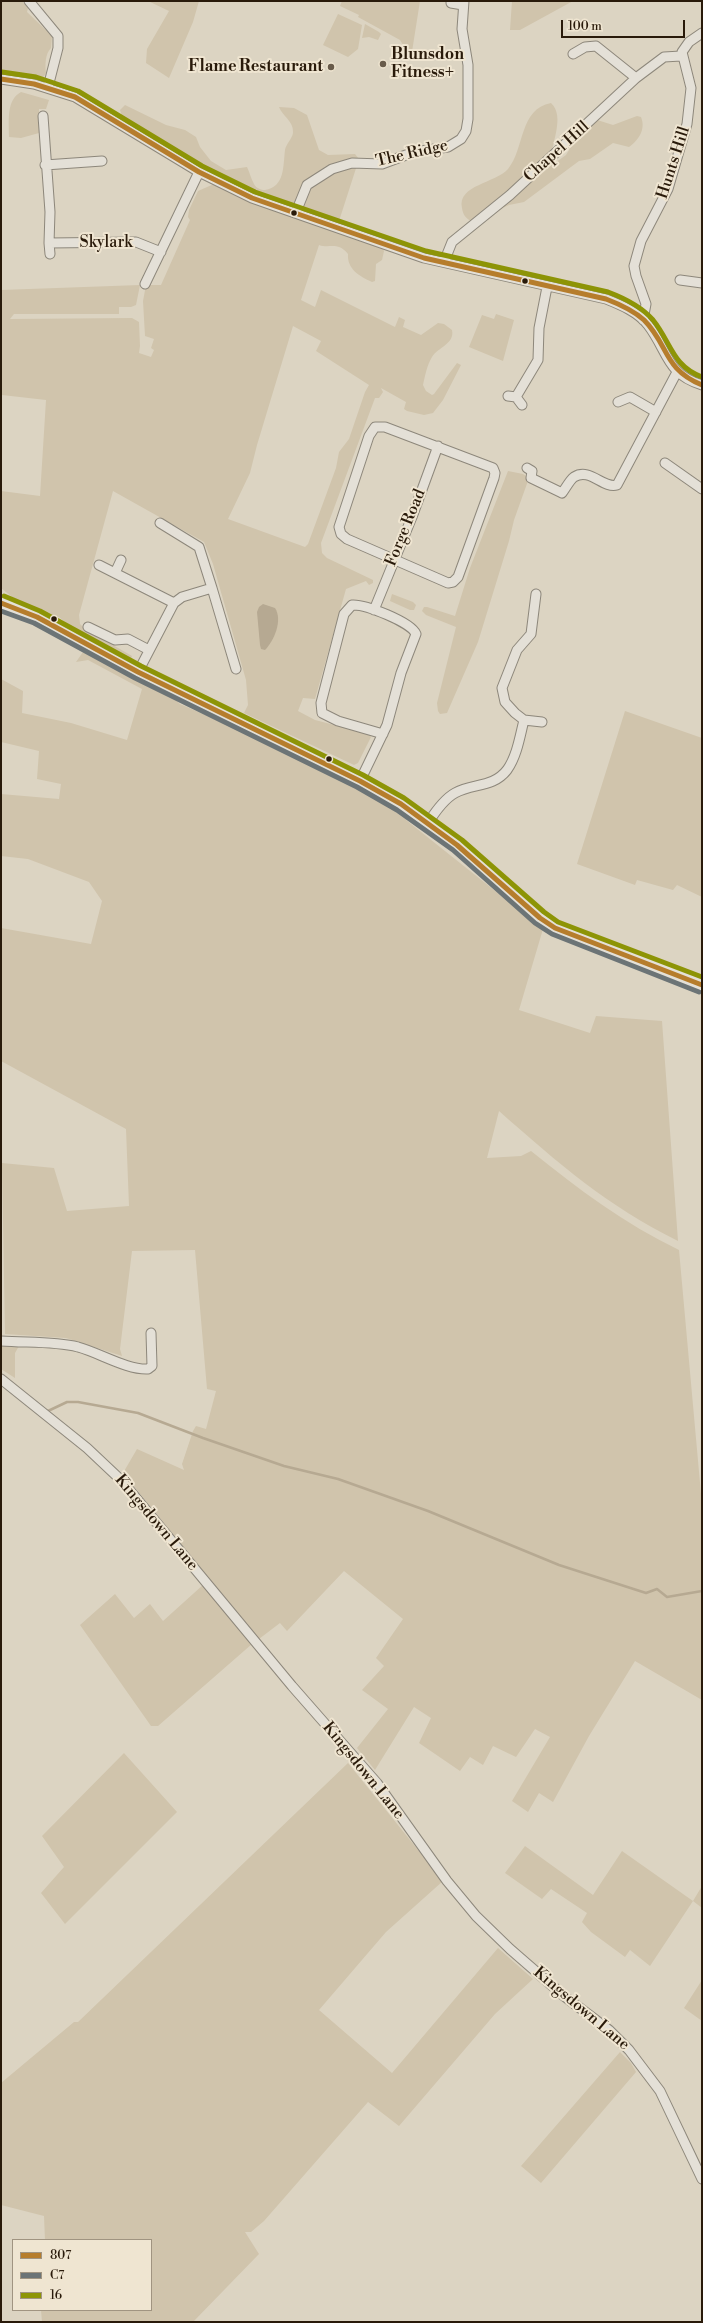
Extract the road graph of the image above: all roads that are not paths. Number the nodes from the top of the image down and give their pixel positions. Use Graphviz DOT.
graph roads {
  1 [pos="29,1"];
  2 [pos="451,3"];
  3 [pos="464,3"];
  4 [pos="702,33"];
  5 [pos="573,54"];
  6 [pos="681,56"];
  7 [pos="636,78"];
  8 [pos="1,79"];
  9 [pos="48,87"];
  10 [pos="43,116"];
  11 [pos="102,161"];
  12 [pos="46,165"];
  13 [pos="199,172"];
  14 [pos="296,212"];
  15 [pos="49,243"];
  16 [pos="162,252"];
  17 [pos="50,254"];
  18 [pos="444,262"];
  19 [pos="680,280"];
  20 [pos="702,283"];
  21 [pos="145,284"];
  22 [pos="547,286"];
  23 [pos="643,320"];
  24 [pos="677,372"];
  25 [pos="702,384"];
  26 [pos="618,402"];
  27 [pos="522,405"];
  28 [pos="656,412"];
  29 [pos="438,446"];
  30 [pos="665,463"];
  31 [pos="527,468"];
  32 [pos="702,489"];
  33 [pos="160,524"];
  34 [pos="121,560"];
  35 [pos="393,560"];
  36 [pos="98,565"];
  37 [pos="115,573"];
  38 [pos="212,588"];
  39 [pos="536,594"];
  40 [pos="1,603"];
  41 [pos="174,603"];
  42 [pos="374,610"];
  43 [pos="88,627"];
  44 [pos="149,650"];
  45 [pos="236,669"];
  46 [pos="138,672"];
  47 [pos="524,720"];
  48 [pos="542,722"];
  49 [pos="383,734"];
  50 [pos="360,781"];
  51 [pos="428,823"];
  52 [pos="702,985"];
  53 [pos="151,1333"];
  54 [pos="1,1341"];
  55 [pos="1,1379"];
  56 [pos="702,2179"];
  1 -- 9 [label="street"];
  2 -- 3 [label="street, The Ridge"];
  3 -- 14 [label="street, The Ridge"];
  4 -- 6 [label="street"];
  5 -- 7 [label="street"];
  6 -- 7 [label="street, Chapel Hill"];
  6 -- 23 [label="street, Hunts Hill"];
  7 -- 18 [label="street, Chapel Hill"];
  8 -- 9 [label="street"];
  9 -- 13 [label="street"];
  10 -- 12 [label="street"];
  11 -- 12 [label="street"];
  12 -- 15 [label="street"];
  13 -- 14 [label="street"];
  13 -- 16 [label="street"];
  14 -- 18 [label="street"];
  15 -- 16 [label="street, Skylark"];
  15 -- 17 [label="street"];
  16 -- 21 [label="street"];
  18 -- 22 [label="street"];
  19 -- 20 [label="street"];
  22 -- 23 [label="street"];
  22 -- 27 [label="street"];
  23 -- 24 [label="street"];
  24 -- 25 [label="street"];
  24 -- 28 [label="street"];
  26 -- 28 [label="street"];
  28 -- 31 [label="street"];
  29 -- 35 [label="street, Forge Road"];
  29 -- 35 [label="street"];
  29 -- 35 [label="street"];
  30 -- 32 [label="street"];
  33 -- 38 [label="street"];
  34 -- 37 [label="street"];
  35 -- 42 [label="street, Forge Road"];
  36 -- 37 [label="street"];
  37 -- 41 [label="street"];
  38 -- 41 [label="street"];
  38 -- 45 [label="street"];
  39 -- 47 [label="street"];
  40 -- 46 [label="main road"];
  41 -- 44 [label="street"];
  42 -- 49 [label="street"];
  42 -- 49 [label="street"];
  43 -- 44 [label="street"];
  44 -- 46 [label="street"];
  46 -- 50 [label="main road"];
  47 -- 48 [label="street"];
  47 -- 51 [label="street"];
  49 -- 50 [label="street"];
  50 -- 51 [label="main road"];
  51 -- 52 [label="main road"];
  53 -- 54 [label="street"];
  55 -- 56 [label="street, Kingsdown Lane"];
}
